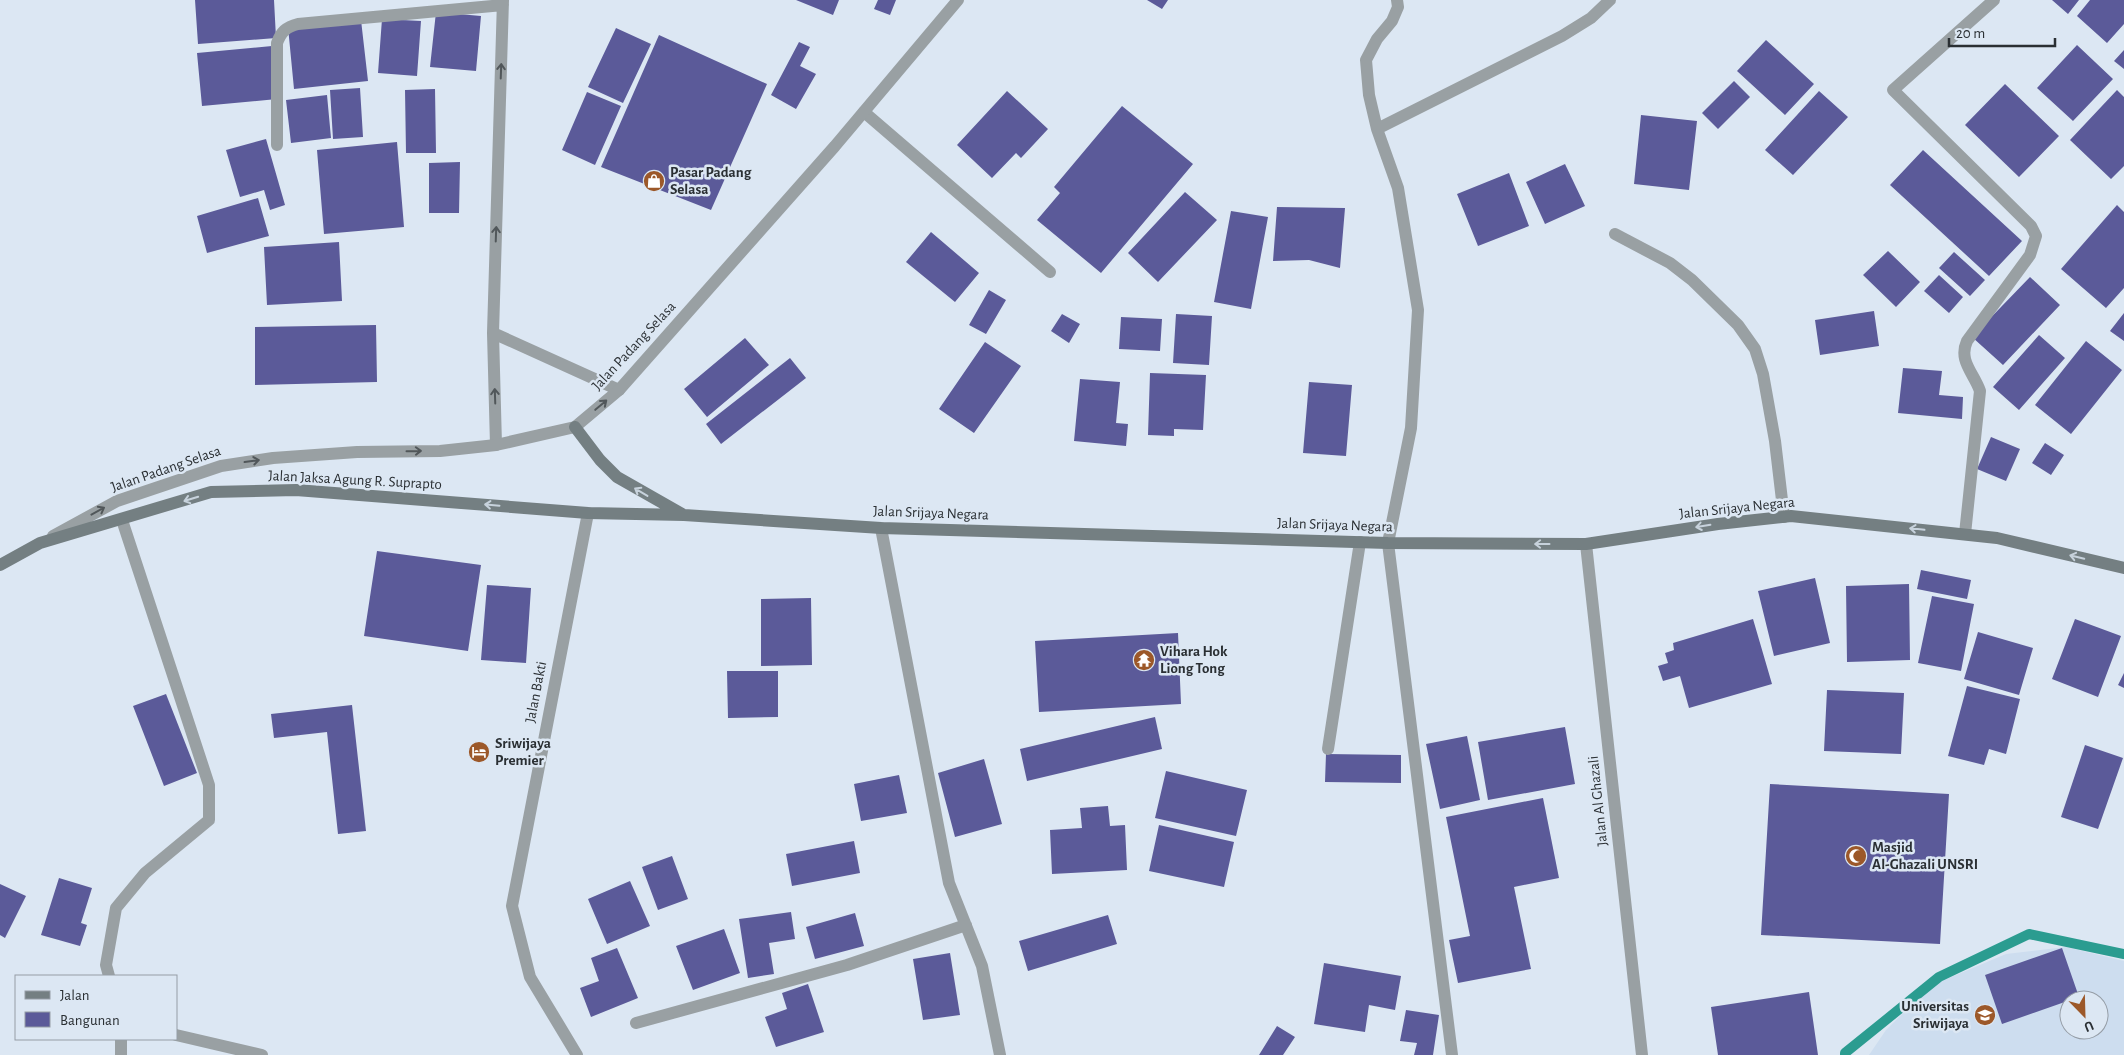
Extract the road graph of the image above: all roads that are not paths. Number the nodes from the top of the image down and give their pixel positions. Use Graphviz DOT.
graph roads {
  1 [pos="958,0"];
  2 [pos="1396,0"];
  3 [pos="1610,0"];
  4 [pos="1994,0"];
  5 [pos="503,3"];
  6 [pos="864,112"];
  7 [pos="1377,130"];
  8 [pos="277,146"];
  9 [pos="1615,234"];
  10 [pos="1050,272"];
  11 [pos="493,332"];
  12 [pos="619,390"];
  13 [pos="575,427"];
  14 [pos="496,445"];
  15 [pos="540,509"];
  16 [pos="588,513"];
  17 [pos="684,516"];
  18 [pos="1784,517"];
  19 [pos="122,520"];
  20 [pos="881,528"];
  21 [pos="1965,534"];
  22 [pos="1360,542"];
  23 [pos="40,543"];
  24 [pos="1388,543"];
  25 [pos="1586,544"];
  26 [pos="0,565"];
  27 [pos="2124,568"];
  28 [pos="1328,749"];
  29 [pos="966,925"];
  30 [pos="109,975"];
  31 [pos="636,1024"];
  32 [pos="178,1035"];
  33 [pos="121,1040"];
  34 [pos="121,1055"];
  35 [pos="262,1055"];
  36 [pos="577,1055"];
  37 [pos="1000,1055"];
  38 [pos="1452,1055"];
  39 [pos="1642,1055"];
  1 -- 6 [label="street, Jalan Padang Selasa"];
  2 -- 7 [label="street"];
  3 -- 7 [label="street"];
  4 -- 21 [label="street"];
  5 -- 8 [label="street"];
  11 -- 5 [label="street, one-way"];
  6 -- 10 [label="street"];
  6 -- 12 [label="street, Jalan Padang Selasa"];
  7 -- 24 [label="street"];
  9 -- 18 [label="street"];
  11 -- 12 [label="street"];
  14 -- 11 [label="street, one-way"];
  13 -- 12 [label="street, Jalan Padang Selasa, one-way"];
  13 -- 14 [label="street, Jalan Padang Selasa"];
  17 -- 13 [label="main road, one-way"];
  23 -- 14 [label="street, Jalan Padang Selasa, one-way"];
  15 -- 16 [label="main road, Jalan Srijaya Negara"];
  15 -- 19 [label="main road, Jalan Jaksa Agung R. Suprapto, one-way"];
  16 -- 17 [label="main road, Jalan Srijaya Negara"];
  16 -- 36 [label="street, Jalan Bakti"];
  17 -- 20 [label="main road, Jalan Srijaya Negara"];
  21 -- 18 [label="main road, Jalan Srijaya Negara, one-way"];
  18 -- 25 [label="main road, Jalan Srijaya Negara, one-way"];
  19 -- 23 [label="main road, Jalan Jaksa Agung R. Suprapto"];
  19 -- 30 [label="street"];
  20 -- 22 [label="main road, Jalan Srijaya Negara"];
  20 -- 29 [label="street"];
  27 -- 21 [label="main road, Jalan Srijaya Negara, one-way"];
  22 -- 24 [label="main road, Jalan Srijaya Negara"];
  22 -- 28 [label="street"];
  23 -- 26 [label="main road, Jalan Jaksa Agung R. Suprapto"];
  25 -- 24 [label="main road, Jalan Srijaya Negara, one-way"];
  24 -- 38 [label="street"];
  25 -- 39 [label="street, Jalan Al Ghazali"];
  29 -- 31 [label="street"];
  29 -- 37 [label="street"];
  32 -- 35 [label="street"];
  33 -- 34 [label="street"];
}
